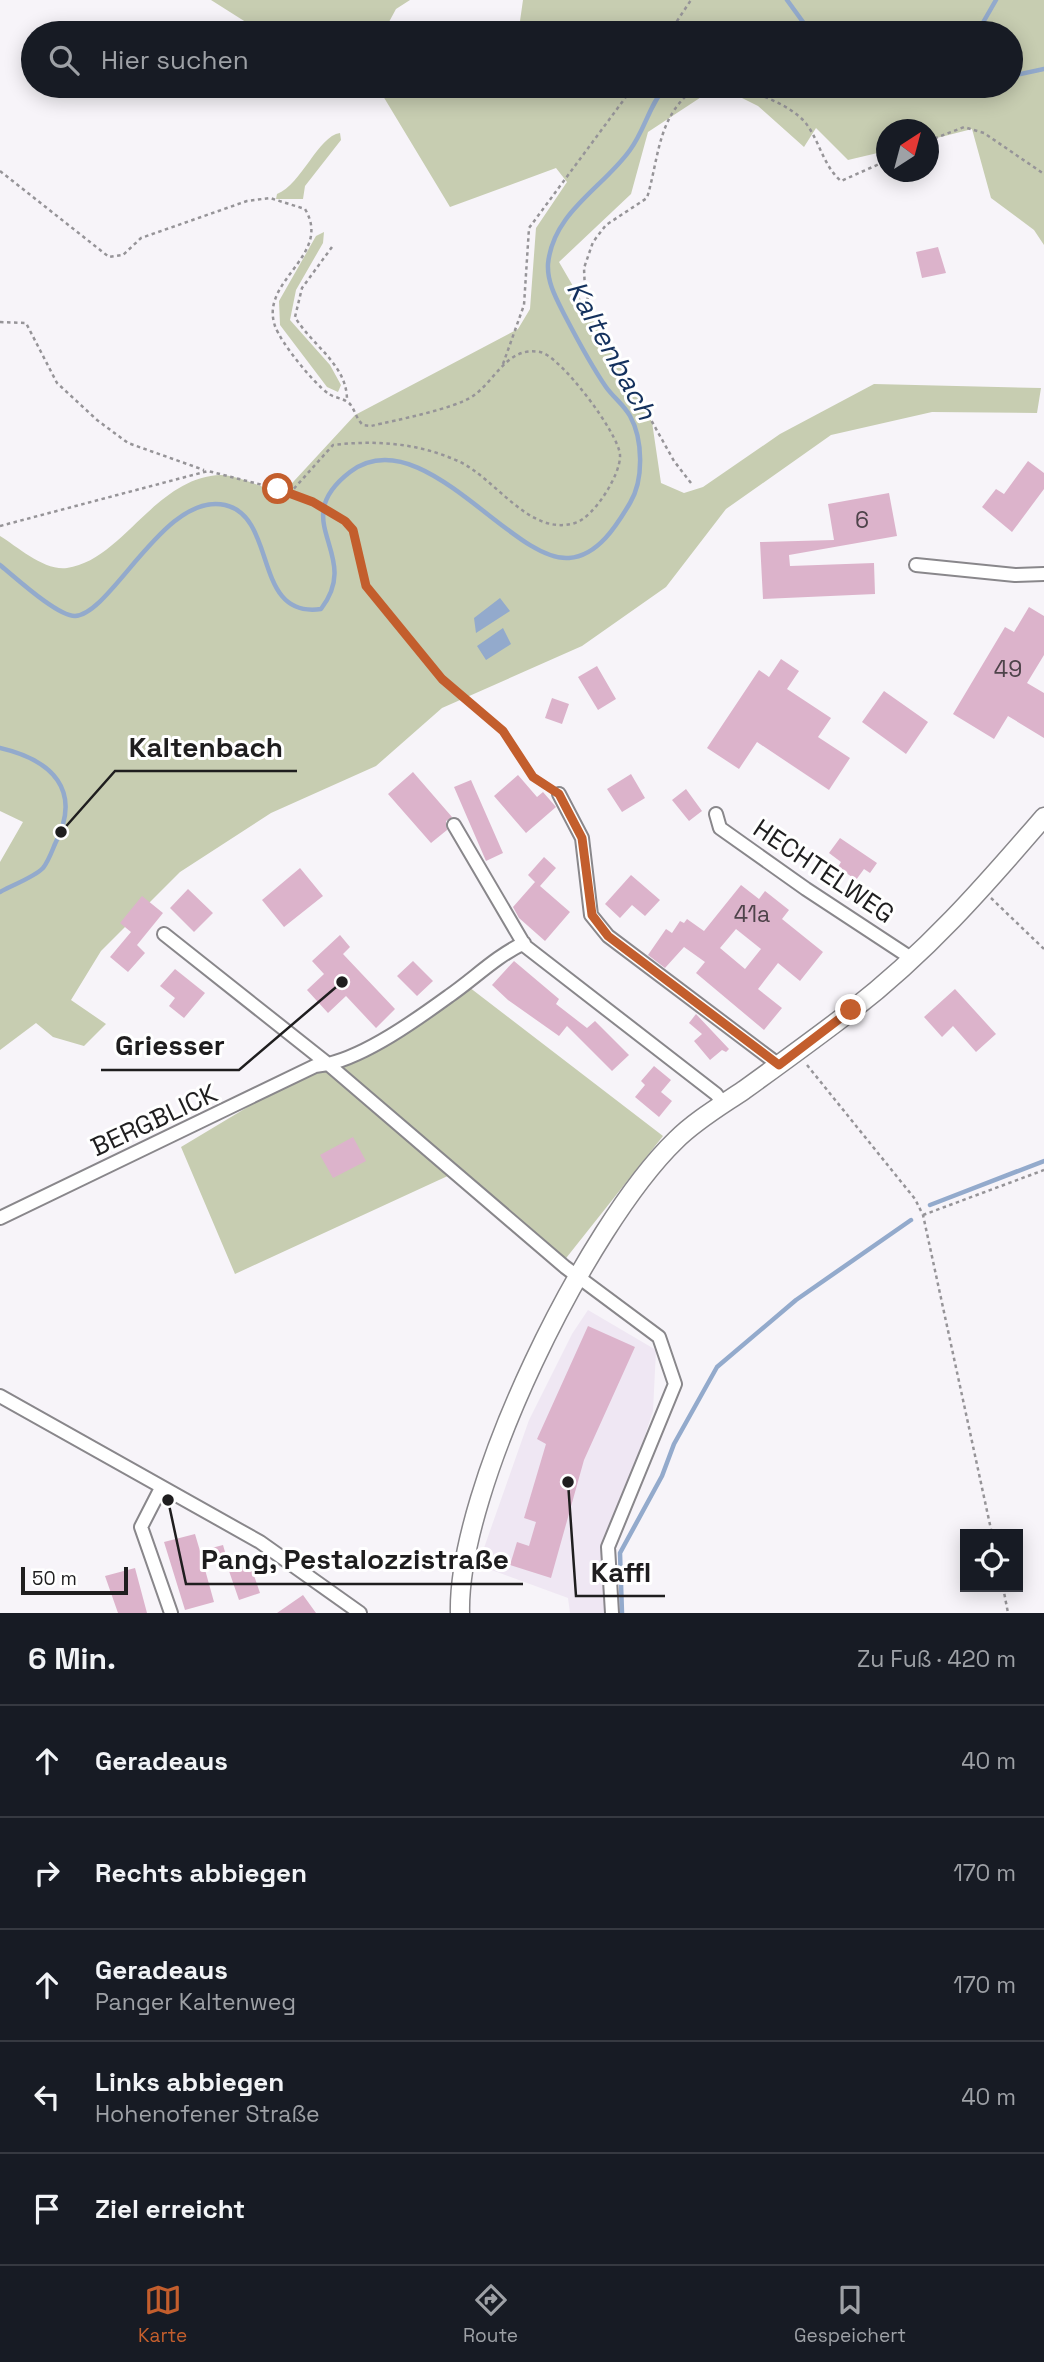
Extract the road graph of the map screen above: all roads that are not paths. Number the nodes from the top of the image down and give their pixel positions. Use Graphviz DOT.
graph roads {
  1 [pos="916,565"];
  2 [pos="1044,574"];
  3 [pos="559,794"];
  4 [pos="716,814"];
  5 [pos="1044,817"];
  6 [pos="454,825"];
  7 [pos="164,934"];
  8 [pos="524,943"];
  9 [pos="914,960"];
  10 [pos="328,1064"];
  11 [pos="779,1065"];
  12 [pos="724,1104"];
  13 [pos="0,1218"];
  14 [pos="577,1276"];
  15 [pos="0,1396"];
  16 [pos="161,1488"];
  17 [pos="171,1613"];
  18 [pos="359,1613"];
  19 [pos="460,1613"];
  20 [pos="612,1613"];
  1 -- 2 [label="street"];
  3 -- 11 [label="street"];
  4 -- 9 [label="street, HECHTELWEG"];
  5 -- 9 [label="main road"];
  6 -- 8 [label="street"];
  7 -- 10 [label="street"];
  8 -- 10 [label="street, BERGBLICK"];
  8 -- 12 [label="street"];
  9 -- 11 [label="main road"];
  10 -- 13 [label="street, BERGBLICK"];
  10 -- 14 [label="street"];
  11 -- 12 [label="main road"];
  12 -- 14 [label="main road"];
  14 -- 19 [label="main road"];
  14 -- 20 [label="street"];
  15 -- 16 [label="street"];
  16 -- 17 [label="street"];
  16 -- 18 [label="street"];
}
